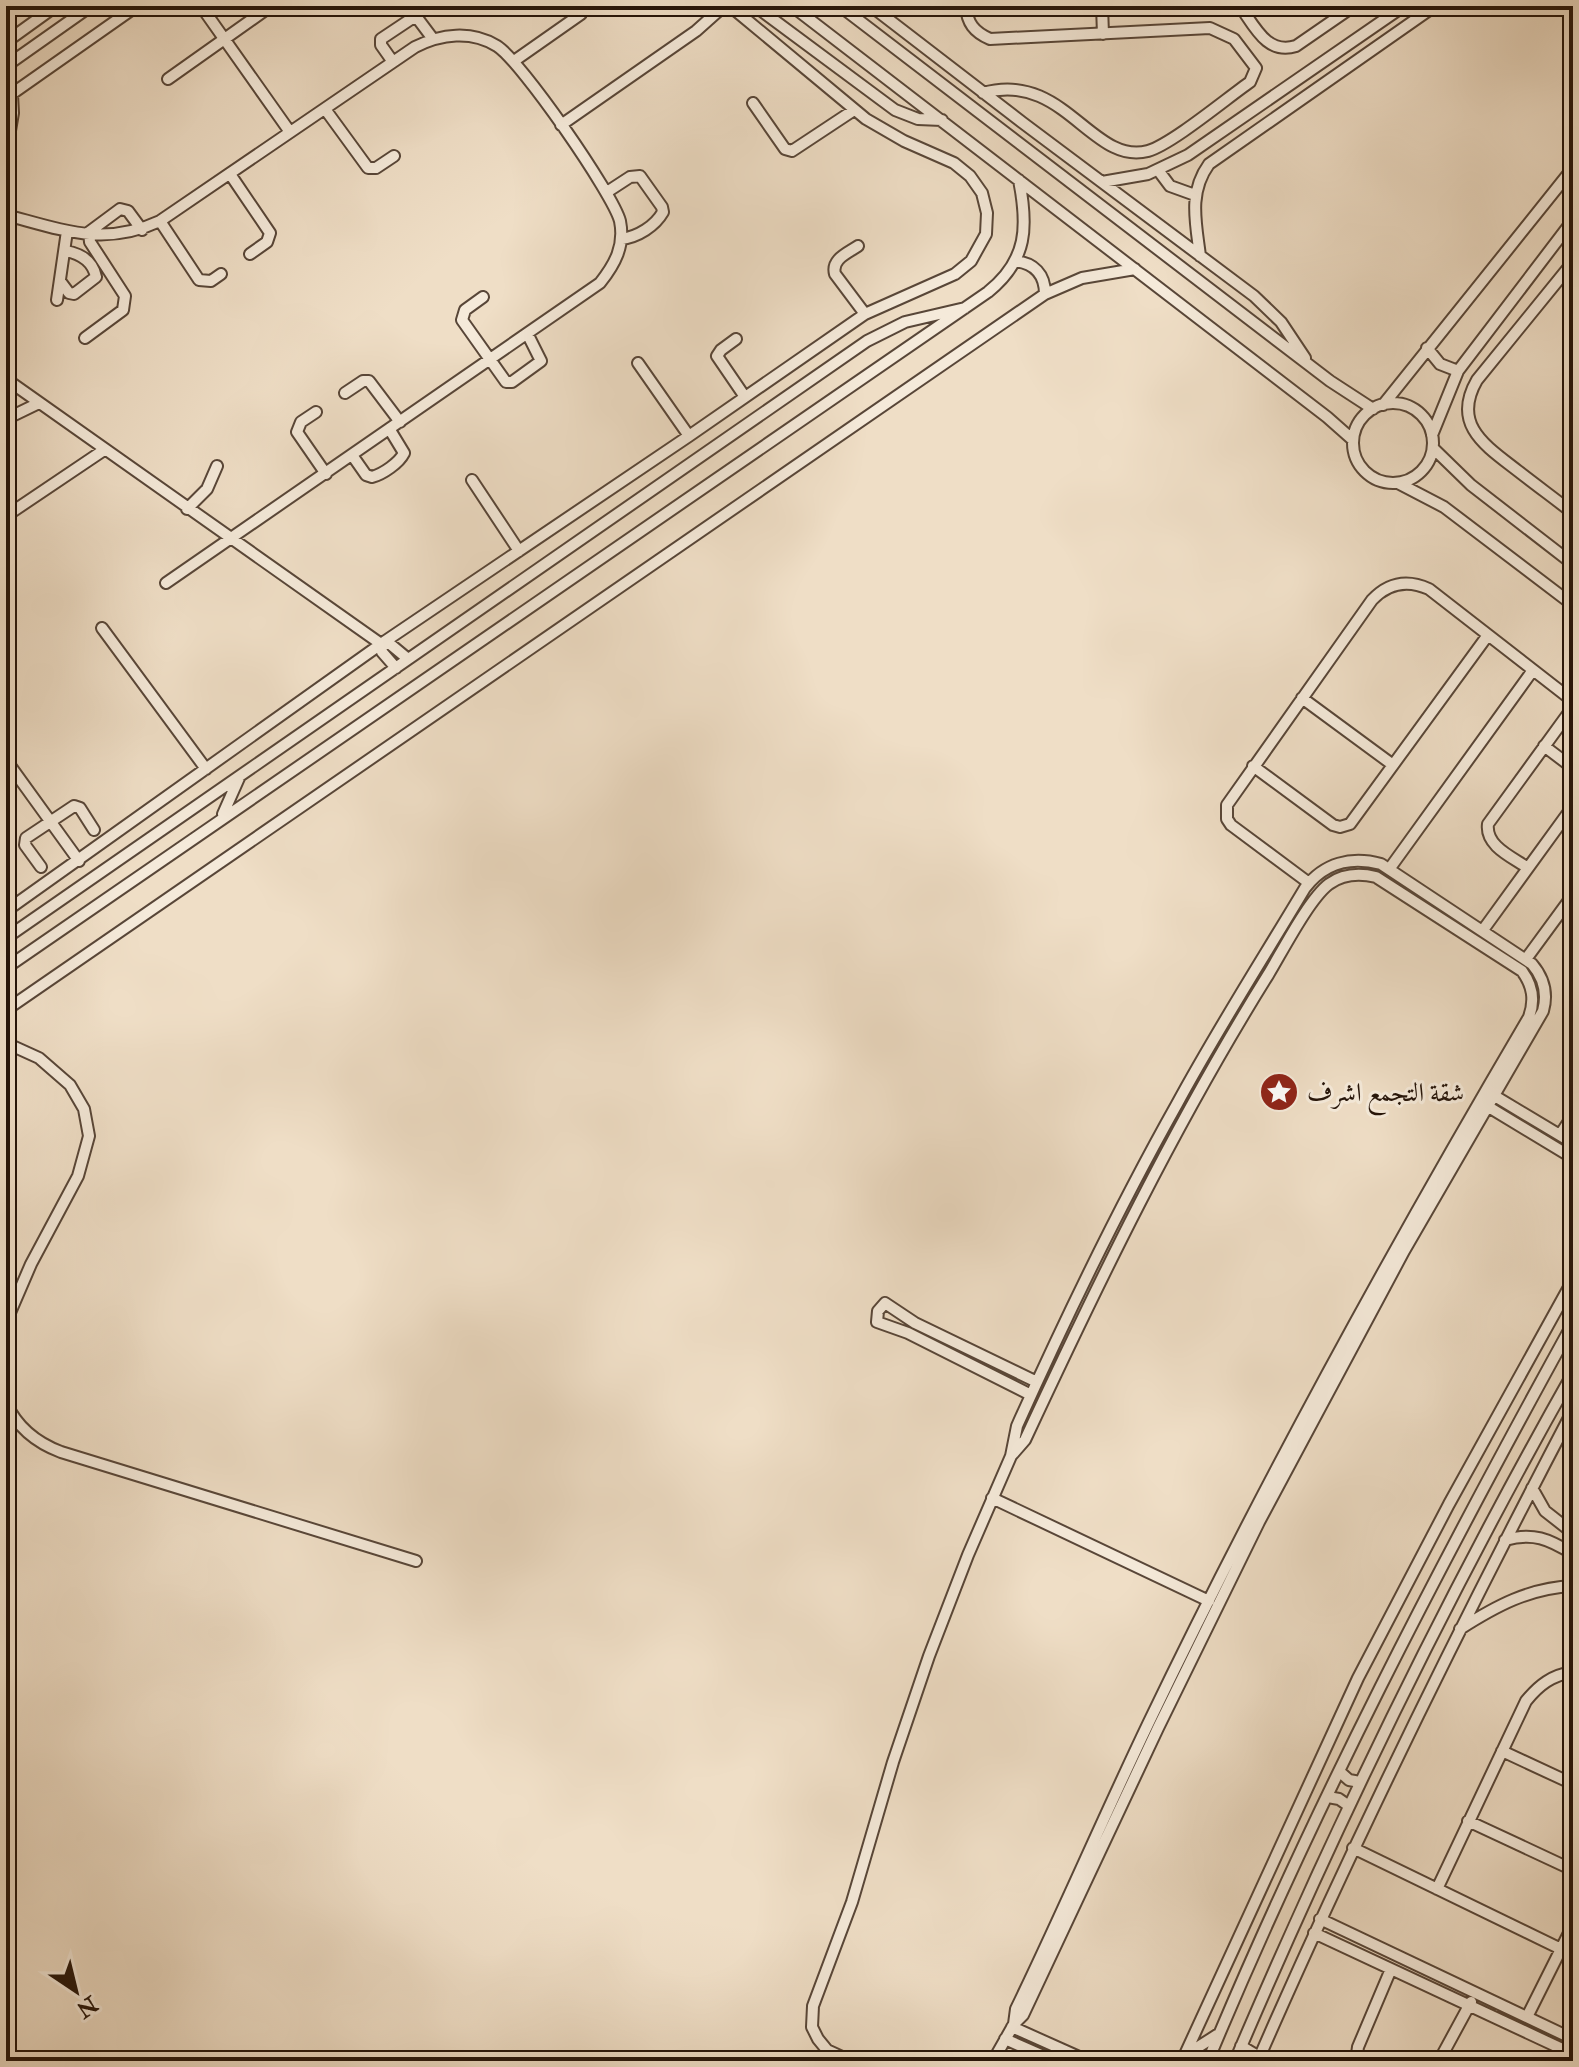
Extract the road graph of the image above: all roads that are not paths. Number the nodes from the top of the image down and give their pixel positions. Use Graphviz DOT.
graph roads {
  1 [pos="56,6"];
  2 [pos="91,6"];
  3 [pos="137,6"];
  4 [pos="201,6"];
  5 [pos="271,6"];
  6 [pos="727,6"];
  7 [pos="755,6"];
  8 [pos="792,6"];
  9 [pos="840,6"];
  10 [pos="871,6"];
  11 [pos="966,6"];
  12 [pos="1102,6"];
  13 [pos="1240,6"];
  14 [pos="1354,6"];
  15 [pos="1404,6"];
  16 [pos="1435,6"];
  17 [pos="581,14"];
  18 [pos="1103,34"];
  19 [pos="224,39"];
  20 [pos="433,39"];
  21 [pos="6,42"];
  22 [pos="514,61"];
  23 [pos="393,62"];
  24 [pos="6,66"];
  25 [pos="168,79"];
  26 [pos="983,93"];
  27 [pos="9,96"];
  28 [pos="753,103"];
  29 [pos="325,109"];
  30 [pos="854,110"];
  31 [pos="942,120"];
  32 [pos="1023,123"];
  33 [pos="561,125"];
  34 [pos="290,132"];
  35 [pos="1012,137"];
  36 [pos="6,154"];
  37 [pos="394,156"];
  38 [pos="1573,168"];
  39 [pos="1158,170"];
  40 [pos="230,174"];
  41 [pos="1019,180"];
  42 [pos="1102,182"];
  43 [pos="607,192"];
  44 [pos="1195,195"];
  45 [pos="6,215"];
  46 [pos="1573,220"];
  47 [pos="160,221"];
  48 [pos="142,230"];
  49 [pos="67,231"];
  50 [pos="88,235"];
  51 [pos="621,239"];
  52 [pos="858,246"];
  53 [pos="66,251"];
  54 [pos="250,254"];
  55 [pos="1200,256"];
  56 [pos="1015,261"];
  57 [pos="1573,262"];
  58 [pos="1135,269"];
  59 [pos="221,274"];
  60 [pos="60,281"];
  61 [pos="1045,294"];
  62 [pos="483,297"];
  63 [pos="57,300"];
  64 [pos="967,307"];
  65 [pos="865,314"];
  66 [pos="528,335"];
  67 [pos="85,338"];
  68 [pos="736,339"];
  69 [pos="1427,348"];
  70 [pos="490,361"];
  71 [pos="638,363"];
  72 [pos="1308,364"];
  73 [pos="1458,371"];
  74 [pos="6,379"];
  75 [pos="345,393"];
  76 [pos="745,397"];
  77 [pos="39,403"];
  78 [pos="1378,407"];
  79 [pos="316,412"];
  80 [pos="6,419"];
  81 [pos="400,422"];
  82 [pos="390,430"];
  83 [pos="1432,435"];
  84 [pos="689,436"];
  85 [pos="1353,440"];
  86 [pos="1433,448"];
  87 [pos="104,450"];
  88 [pos="352,455"];
  89 [pos="217,466"];
  90 [pos="326,474"];
  91 [pos="472,480"];
  92 [pos="1398,483"];
  93 [pos="187,509"];
  94 [pos="1572,510"];
  95 [pos="6,516"];
  96 [pos="230,540"];
  97 [pos="519,551"];
  98 [pos="1573,564"];
  99 [pos="166,583"];
  100 [pos="1573,605"];
  101 [pos="102,628"];
  102 [pos="1488,635"];
  103 [pos="381,644"];
  104 [pos="408,659"];
  105 [pos="396,668"];
  106 [pos="1533,670"];
  107 [pos="1302,698"];
  108 [pos="1573,701"];
  109 [pos="1573,707"];
  110 [pos="1544,746"];
  111 [pos="6,760"];
  112 [pos="1393,765"];
  113 [pos="1253,766"];
  114 [pos="1573,768"];
  115 [pos="206,769"];
  116 [pos="240,776"];
  117 [pos="1573,806"];
  118 [pos="222,817"];
  119 [pos="50,821"];
  120 [pos="94,830"];
  121 [pos="79,861"];
  122 [pos="41,867"];
  123 [pos="1390,868"];
  124 [pos="1528,868"];
  125 [pos="1309,883"];
  126 [pos="1573,895"];
  127 [pos="6,911"];
  128 [pos="1483,930"];
  129 [pos="1278,933"];
  130 [pos="6,938"];
  131 [pos="1290,940"];
  132 [pos="1526,959"];
  133 [pos="6,968"];
  134 [pos="6,1010"];
  135 [pos="6,1043"];
  136 [pos="1492,1091"];
  137 [pos="1487,1106"];
  138 [pos="1573,1115"];
  139 [pos="1560,1135"];
  140 [pos="1573,1143"];
  141 [pos="1153,1146"];
  142 [pos="1165,1152"];
  143 [pos="1572,1156"];
  144 [pos="1573,1280"];
  145 [pos="6,1322"];
  146 [pos="1064,1322"];
  147 [pos="1573,1323"];
  148 [pos="1076,1328"];
  149 [pos="1573,1373"];
  150 [pos="1037,1382"];
  151 [pos="1031,1395"];
  152 [pos="6,1403"];
  153 [pos="1312,1410"];
  154 [pos="1573,1410"];
  155 [pos="1011,1456"];
  156 [pos="1573,1465"];
  157 [pos="1532,1488"];
  158 [pos="992,1498"];
  159 [pos="1255,1520"];
  160 [pos="1573,1533"];
  161 [pos="1505,1540"];
  162 [pos="1573,1554"];
  163 [pos="416,1561"];
  164 [pos="1573,1586"];
  165 [pos="1209,1601"];
  166 [pos="1458,1630"];
  167 [pos="1573,1672"];
  168 [pos="1405,1688"];
  169 [pos="1425,1697"];
  170 [pos="1153,1726"];
  171 [pos="1502,1751"];
  172 [pos="1340,1772"];
  173 [pos="1360,1782"];
  174 [pos="1573,1784"];
  175 [pos="1328,1797"];
  176 [pos="1349,1806"];
  177 [pos="1468,1821"];
  178 [pos="1353,1848"];
  179 [pos="1573,1870"];
  180 [pos="1437,1889"];
  181 [pos="1320,1919"];
  182 [pos="1573,1925"];
  183 [pos="1314,1933"];
  184 [pos="1561,1949"];
  185 [pos="1391,1969"];
  186 [pos="1475,1993"];
  187 [pos="1469,2005"];
  188 [pos="1527,2017"];
  189 [pos="1013,2026"];
  190 [pos="1219,2034"];
  191 [pos="1005,2039"];
  192 [pos="1573,2039"];
  193 [pos="1241,2046"];
  194 [pos="1573,2054"];
  195 [pos="1183,2058"];
  196 [pos="1263,2059"];
  197 [pos="851,2061"];
  198 [pos="993,2061"];
  199 [pos="1055,2061"];
  200 [pos="1088,2061"];
  201 [pos="1208,2061"];
  202 [pos="1235,2061"];
  203 [pos="1356,2061"];
  204 [pos="1439,2061"];
  1 -- 21 [label="street"];
  2 -- 24 [label="street"];
  3 -- 27 [label="street"];
  4 -- 19 [label="street"];
  5 -- 19 [label="street"];
  6 -- 30 [label="street"];
  6 -- 33 [label="street"];
  7 -- 31 [label="street"];
  8 -- 31 [label="street"];
  9 -- 35 [label="street"];
  10 -- 26 [label="street"];
  11 -- 18 [label="street"];
  12 -- 18 [label="street"];
  13 -- 14 [label="street"];
  15 -- 39 [label="street"];
  16 -- 44 [label="street"];
  17 -- 22 [label="street"];
  18 -- 26 [label="street"];
  19 -- 25 [label="street"];
  19 -- 34 [label="street"];
  20 -- 22 [label="street"];
  20 -- 23 [label="street"];
  20 -- 23 [label="street"];
  22 -- 33 [label="street"];
  23 -- 29 [label="street"];
  26 -- 32 [label="street"];
  27 -- 36 [label="street"];
  28 -- 30 [label="street"];
  29 -- 34 [label="street"];
  29 -- 37 [label="street"];
  30 -- 65 [label="street"];
  31 -- 41 [label="street"];
  32 -- 35 [label="street"];
  32 -- 42 [label="street"];
  33 -- 43 [label="street"];
  34 -- 40 [label="street"];
  35 -- 72 [label="street"];
  38 -- 69 [label="street"];
  39 -- 42 [label="street"];
  39 -- 44 [label="street"];
  40 -- 47 [label="street"];
  40 -- 54 [label="street"];
  41 -- 56 [label="street"];
  41 -- 58 [label="street"];
  42 -- 55 [label="street"];
  43 -- 51 [label="street"];
  43 -- 51 [label="street"];
  44 -- 55 [label="street"];
  45 -- 49 [label="street"];
  46 -- 73 [label="street"];
  47 -- 48 [label="street"];
  47 -- 59 [label="street"];
  48 -- 50 [label="street"];
  48 -- 50 [label="street"];
  49 -- 50 [label="street"];
  49 -- 53 [label="street"];
  50 -- 67 [label="street"];
  51 -- 66 [label="street"];
  52 -- 65 [label="street"];
  53 -- 60 [label="street"];
  53 -- 60 [label="street"];
  55 -- 72 [label="street"];
  56 -- 61 [label="street"];
  56 -- 64 [label="street"];
  57 -- 94 [label="street"];
  58 -- 61 [label="street"];
  58 -- 85 [label="street"];
  60 -- 63 [label="street"];
  61 -- 134 [label="street"];
  62 -- 70 [label="street"];
  64 -- 104 [label="street"];
  64 -- 118 [label="street"];
  65 -- 76 [label="street"];
  66 -- 70 [label="street"];
  66 -- 70 [label="street"];
  68 -- 76 [label="street"];
  69 -- 73 [label="street"];
  69 -- 78 [label="street"];
  70 -- 81 [label="street"];
  71 -- 84 [label="street"];
  72 -- 78 [label="street"];
  73 -- 83 [label="street"];
  74 -- 77 [label="street"];
  75 -- 81 [label="street"];
  76 -- 84 [label="street"];
  77 -- 80 [label="street"];
  77 -- 87 [label="street"];
  78 -- 83 [label="street"];
  78 -- 85 [label="street"];
  79 -- 90 [label="street"];
  81 -- 82 [label="street"];
  82 -- 88 [label="street"];
  82 -- 88 [label="street"];
  83 -- 86 [label="street"];
  84 -- 97 [label="street"];
  85 -- 92 [label="street"];
  86 -- 92 [label="street"];
  86 -- 98 [label="street"];
  87 -- 93 [label="street"];
  87 -- 95 [label="street"];
  88 -- 90 [label="street"];
  89 -- 93 [label="street"];
  90 -- 96 [label="street"];
  91 -- 97 [label="street"];
  92 -- 100 [label="street"];
  93 -- 96 [label="street"];
  96 -- 99 [label="street"];
  96 -- 103 [label="street"];
  97 -- 103 [label="street"];
  101 -- 115 [label="street"];
  102 -- 106 [label="street"];
  102 -- 107 [label="street"];
  102 -- 112 [label="street"];
  103 -- 104 [label="street"];
  103 -- 105 [label="street"];
  103 -- 115 [label="street"];
  104 -- 105 [label="street"];
  105 -- 116 [label="street"];
  106 -- 108 [label="street"];
  106 -- 123 [label="street"];
  107 -- 112 [label="street"];
  107 -- 113 [label="street"];
  109 -- 110 [label="street"];
  110 -- 114 [label="street"];
  110 -- 124 [label="street"];
  111 -- 119 [label="street"];
  112 -- 113 [label="street"];
  113 -- 125 [label="street"];
  115 -- 121 [label="street"];
  116 -- 118 [label="street"];
  116 -- 130 [label="street"];
  117 -- 124 [label="street"];
  118 -- 133 [label="street"];
  119 -- 120 [label="street"];
  119 -- 121 [label="street"];
  119 -- 122 [label="street"];
  121 -- 127 [label="street"];
  123 -- 125 [label="street"];
  123 -- 128 [label="street"];
  124 -- 128 [label="street"];
  125 -- 129 [label="street"];
  126 -- 132 [label="street"];
  128 -- 132 [label="street"];
  129 -- 131 [label="street"];
  129 -- 141 [label="street"];
  131 -- 136 [label="street"];
  131 -- 142 [label="street"];
  132 -- 136 [label="street"];
  135 -- 145 [label="street"];
  136 -- 137 [label="street"];
  136 -- 139 [label="street"];
  136 -- 153 [label="street"];
  137 -- 143 [label="street"];
  137 -- 153 [label="street"];
  138 -- 139 [label="street"];
  139 -- 140 [label="street"];
  141 -- 142 [label="street"];
  141 -- 146 [label="street"];
  142 -- 148 [label="street"];
  144 -- 195 [label="street"];
  146 -- 148 [label="street"];
  146 -- 150 [label="street"];
  147 -- 172 [label="street"];
  148 -- 155 [label="street"];
  149 -- 168 [label="street"];
  150 -- 151 [label="street"];
  150 -- 151 [label="street"];
  151 -- 155 [label="street"];
  152 -- 163 [label="street"];
  153 -- 159 [label="street"];
  154 -- 156 [label="street"];
  154 -- 157 [label="street"];
  155 -- 158 [label="street"];
  157 -- 160 [label="street"];
  157 -- 161 [label="street"];
  158 -- 165 [label="street"];
  158 -- 197 [label="street"];
  159 -- 165 [label="street"];
  159 -- 170 [label="street"];
  161 -- 162 [label="street"];
  161 -- 166 [label="street"];
  164 -- 166 [label="street"];
  165 -- 170 [label="street"];
  166 -- 169 [label="street"];
  167 -- 171 [label="street"];
  168 -- 169 [label="street"];
  168 -- 173 [label="street"];
  169 -- 178 [label="street"];
  170 -- 189 [label="street"];
  171 -- 174 [label="street"];
  171 -- 177 [label="street"];
  172 -- 173 [label="street"];
  172 -- 175 [label="street"];
  173 -- 176 [label="street"];
  175 -- 176 [label="street"];
  175 -- 190 [label="street"];
  176 -- 193 [label="street"];
  177 -- 179 [label="street"];
  177 -- 180 [label="street"];
  178 -- 180 [label="street"];
  178 -- 181 [label="street"];
  180 -- 184 [label="street"];
  181 -- 183 [label="street"];
  181 -- 186 [label="street"];
  182 -- 184 [label="street"];
  183 -- 185 [label="street"];
  183 -- 196 [label="street"];
  184 -- 188 [label="street"];
  185 -- 187 [label="street"];
  185 -- 203 [label="street"];
  186 -- 187 [label="street"];
  186 -- 188 [label="street"];
  187 -- 194 [label="street"];
  187 -- 204 [label="street"];
  188 -- 192 [label="street"];
  189 -- 191 [label="street"];
  189 -- 200 [label="street"];
  190 -- 195 [label="street"];
  190 -- 201 [label="street"];
  191 -- 198 [label="street"];
  191 -- 199 [label="street"];
  193 -- 196 [label="street"];
  193 -- 202 [label="street"];
}
